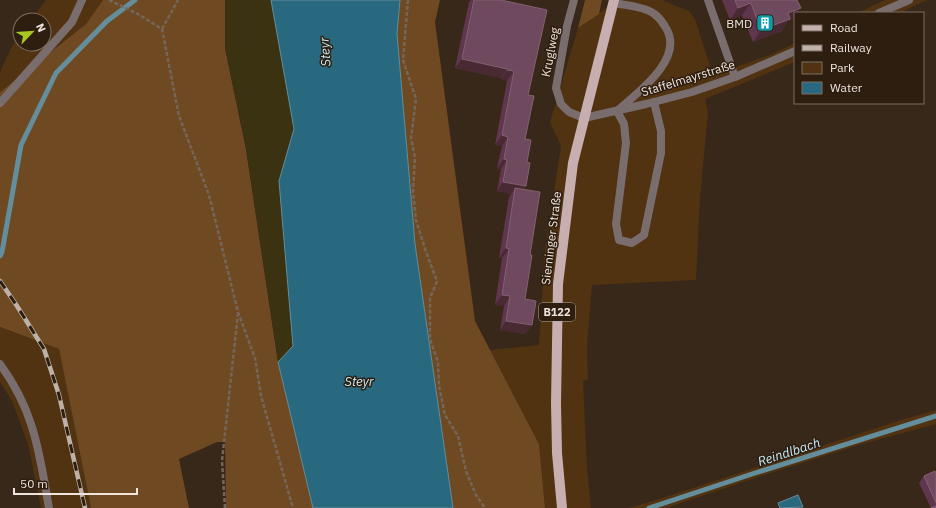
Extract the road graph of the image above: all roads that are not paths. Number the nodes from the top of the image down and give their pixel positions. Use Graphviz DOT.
graph roads {
  1 [pos="82,0"];
  2 [pos="574,0"];
  3 [pos="708,0"];
  4 [pos="909,0"];
  5 [pos="614,2"];
  6 [pos="881,12"];
  7 [pos="794,51"];
  8 [pos="735,77"];
  9 [pos="654,102"];
  10 [pos="0,103"];
  11 [pos="617,110"];
  12 [pos="584,118"];
  13 [pos="0,364"];
  14 [pos="49,508"];
  15 [pos="562,508"];
  1 -- 10 [label="street"];
  2 -- 12 [label="street, Kruglweg"];
  3 -- 8 [label="street"];
  4 -- 6 [label="street"];
  5 -- 11 [label="street"];
  5 -- 12 [label="main road, Sierninger Straße / B122"];
  7 -- 8 [label="street, Staffelmayrstraße"];
  8 -- 9 [label="street, Staffelmayrstraße"];
  9 -- 11 [label="street, Staffelmayrstraße"];
  9 -- 11 [label="street"];
  11 -- 12 [label="street, Staffelmayrstraße"];
  12 -- 15 [label="main road, Sierninger Straße / B122"];
  13 -- 14 [label="street"];
}
